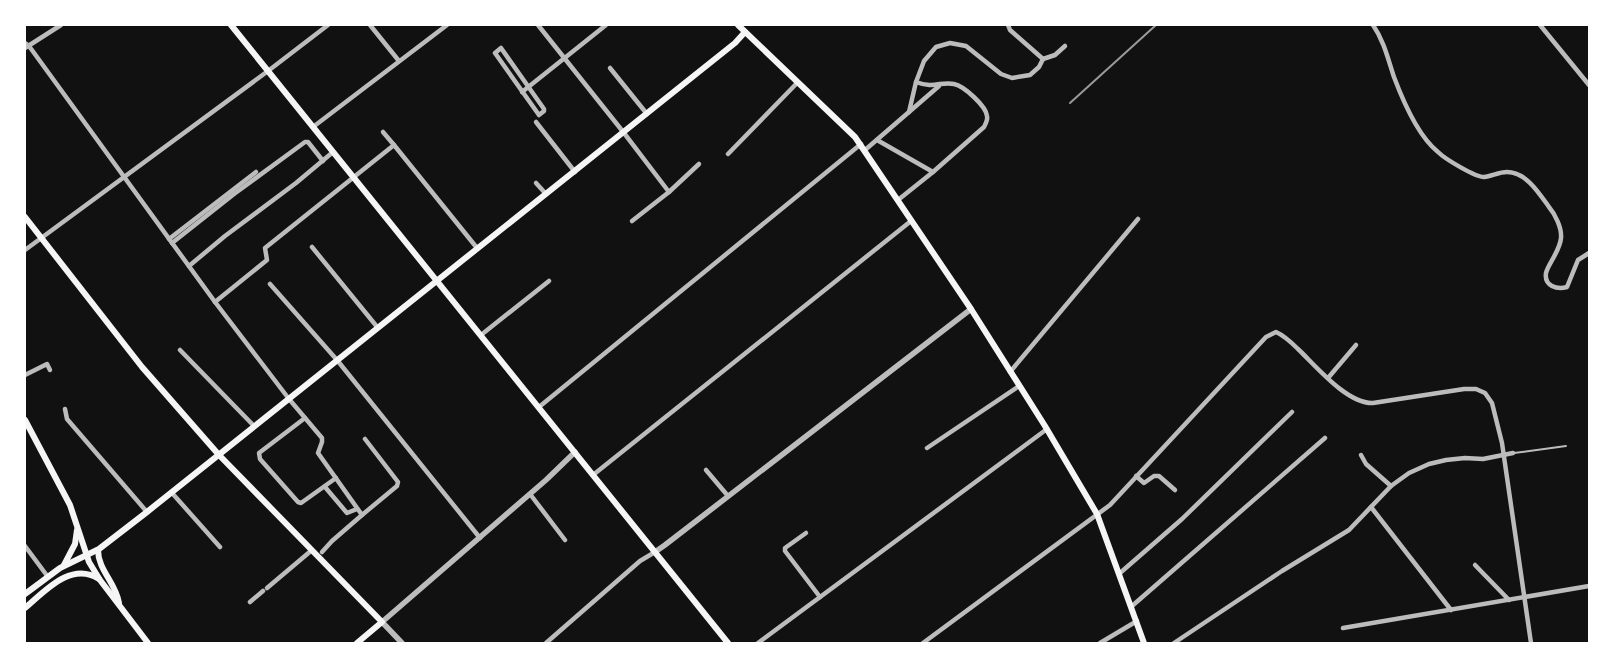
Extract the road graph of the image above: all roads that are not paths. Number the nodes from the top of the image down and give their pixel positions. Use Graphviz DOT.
graph roads {
  1 [pos="61,25"];
  2 [pos="231,25"];
  3 [pos="328,25"];
  4 [pos="370,25"];
  5 [pos="447,25"];
  6 [pos="538,25"];
  7 [pos="606,25"];
  8 [pos="738,25"];
  9 [pos="1008,25"];
  10 [pos="1373,25"];
  11 [pos="1540,25"];
  12 [pos="745,32"];
  13 [pos="26,45"];
  14 [pos="1065,46"];
  15 [pos="565,58"];
  16 [pos="1043,59"];
  17 [pos="399,61"];
  18 [pos="610,68"];
  19 [pos="268,72"];
  20 [pos="798,82"];
  21 [pos="916,82"];
  22 [pos="940,85"];
  23 [pos="1589,85"];
  24 [pos="529,87"];
  25 [pos="522,92"];
  26 [pos="909,112"];
  27 [pos="647,114"];
  28 [pos="536,122"];
  29 [pos="314,127"];
  30 [pos="383,132"];
  31 [pos="624,133"];
  32 [pos="877,140"];
  33 [pos="394,145"];
  34 [pos="863,147"];
  35 [pos="333,152"];
  36 [pos="728,154"];
  37 [pos="323,161"];
  38 [pos="699,164"];
  39 [pos="256,172"];
  40 [pos="575,172"];
  41 [pos="933,172"];
  42 [pos="124,177"];
  43 [pos="354,178"];
  44 [pos="536,183"];
  45 [pos="668,192"];
  46 [pos="546,194"];
  47 [pos="898,200"];
  48 [pos="25,217"];
  49 [pos="1138,219"];
  50 [pos="632,221"];
  51 [pos="911,221"];
  52 [pos="42,238"];
  53 [pos="171,241"];
  54 [pos="312,247"];
  55 [pos="477,248"];
  56 [pos="25,250"];
  57 [pos="1589,253"];
  58 [pos="189,266"];
  59 [pos="437,280"];
  60 [pos="549,281"];
  61 [pos="270,284"];
  62 [pos="215,302"];
  63 [pos="971,309"];
  64 [pos="378,328"];
  65 [pos="481,335"];
  66 [pos="1356,346"];
  67 [pos="180,350"];
  68 [pos="337,360"];
  69 [pos="50,370"];
  70 [pos="1010,372"];
  71 [pos="25,375"];
  72 [pos="1328,378"];
  73 [pos="1019,386"];
  74 [pos="289,398"];
  75 [pos="540,407"];
  76 [pos="65,409"];
  77 [pos="1292,412"];
  78 [pos="305,418"];
  79 [pos="25,420"];
  80 [pos="254,426"];
  81 [pos="1047,429"];
  82 [pos="1325,438"];
  83 [pos="366,439"];
  84 [pos="1566,446"];
  85 [pos="927,448"];
  86 [pos="575,452"];
  87 [pos="1513,453"];
  88 [pos="219,455"];
  89 [pos="1361,455"];
  90 [pos="1502,456"];
  91 [pos="706,470"];
  92 [pos="593,476"];
  93 [pos="1136,476"];
  94 [pos="336,478"];
  95 [pos="1391,486"];
  96 [pos="325,487"];
  97 [pos="1175,490"];
  98 [pos="172,493"];
  99 [pos="530,494"];
  100 [pos="728,496"];
  101 [pos="1370,507"];
  102 [pos="357,508"];
  103 [pos="147,512"];
  104 [pos="362,514"];
  105 [pos="1097,514"];
  106 [pos="77,526"];
  107 [pos="806,533"];
  108 [pos="480,538"];
  109 [pos="565,540"];
  110 [pos="25,546"];
  111 [pos="220,547"];
  112 [pos="98,550"];
  113 [pos="312,550"];
  114 [pos="322,552"];
  115 [pos="654,552"];
  116 [pos="86,556"];
  117 [pos="1476,565"];
  118 [pos="64,566"];
  119 [pos="1120,573"];
  120 [pos="48,577"];
  121 [pos="100,580"];
  122 [pos="1589,586"];
  123 [pos="25,594"];
  124 [pos="820,597"];
  125 [pos="1524,598"];
  126 [pos="1509,600"];
  127 [pos="250,602"];
  128 [pos="119,605"];
  129 [pos="1132,606"];
  130 [pos="25,608"];
  131 [pos="1451,610"];
  132 [pos="1137,621"];
  133 [pos="382,622"];
  134 [pos="1343,628"];
  135 [pos="148,643"];
  136 [pos="357,643"];
  137 [pos="402,643"];
  138 [pos="546,643"];
  139 [pos="728,643"];
  140 [pos="758,643"];
  141 [pos="923,643"];
  142 [pos="1100,643"];
  143 [pos="1144,643"];
  144 [pos="1174,643"];
  145 [pos="1531,643"];
  1 -- 13 [label="street"];
  2 -- 19 [label="main road"];
  3 -- 19 [label="street"];
  4 -- 17 [label="street"];
  5 -- 17 [label="street"];
  6 -- 15 [label="street"];
  7 -- 15 [label="street"];
  8 -- 12 [label="main road"];
  9 -- 16 [label="street"];
  10 -- 57 [label="street"];
  11 -- 23 [label="street"];
  12 -- 20 [label="main road"];
  12 -- 27 [label="main road"];
  13 -- 42 [label="street"];
  14 -- 16 [label="street"];
  15 -- 24 [label="street"];
  15 -- 31 [label="street"];
  16 -- 21 [label="street"];
  17 -- 29 [label="street"];
  18 -- 27 [label="street"];
  19 -- 29 [label="main road"];
  19 -- 42 [label="street"];
  20 -- 34 [label="main road"];
  20 -- 36 [label="street"];
  21 -- 22 [label="street"];
  21 -- 26 [label="street"];
  22 -- 26 [label="street"];
  22 -- 41 [label="street"];
  24 -- 25 [label="street"];
  24 -- 25 [label="street"];
  24 -- 25 [label="street"];
  26 -- 32 [label="street"];
  27 -- 31 [label="main road"];
  28 -- 40 [label="street"];
  29 -- 35 [label="main road"];
  30 -- 33 [label="street"];
  31 -- 40 [label="main road"];
  31 -- 45 [label="street"];
  32 -- 34 [label="street"];
  32 -- 41 [label="street"];
  33 -- 43 [label="street"];
  33 -- 55 [label="street"];
  34 -- 47 [label="main road"];
  34 -- 75 [label="street"];
  35 -- 37 [label="street"];
  35 -- 43 [label="main road"];
  37 -- 53 [label="street"];
  37 -- 58 [label="street"];
  38 -- 45 [label="street"];
  39 -- 53 [label="street"];
  40 -- 46 [label="main road"];
  41 -- 47 [label="street"];
  42 -- 52 [label="street"];
  42 -- 53 [label="street"];
  43 -- 59 [label="main road"];
  43 -- 62 [label="street"];
  44 -- 46 [label="street"];
  45 -- 50 [label="street"];
  46 -- 55 [label="main road"];
  47 -- 51 [label="main road"];
  48 -- 52 [label="main road"];
  49 -- 70 [label="street"];
  51 -- 63 [label="main road"];
  51 -- 92 [label="street"];
  52 -- 56 [label="street"];
  52 -- 88 [label="main road"];
  53 -- 58 [label="street"];
  54 -- 64 [label="street"];
  55 -- 59 [label="main road"];
  58 -- 62 [label="street"];
  59 -- 64 [label="main road"];
  59 -- 65 [label="main road"];
  60 -- 65 [label="street"];
  61 -- 68 [label="street"];
  62 -- 74 [label="street"];
  63 -- 70 [label="main road"];
  63 -- 100 [label="street"];
  64 -- 68 [label="main road"];
  65 -- 75 [label="main road"];
  66 -- 72 [label="street"];
  67 -- 80 [label="street"];
  68 -- 74 [label="main road"];
  68 -- 108 [label="street"];
  69 -- 71 [label="street"];
  70 -- 73 [label="main road"];
  72 -- 90 [label="street"];
  72 -- 93 [label="street"];
  73 -- 81 [label="main road"];
  73 -- 85 [label="street"];
  74 -- 78 [label="street"];
  74 -- 80 [label="main road"];
  75 -- 86 [label="main road"];
  76 -- 103 [label="street"];
  77 -- 119 [label="street"];
  78 -- 94 [label="street"];
  78 -- 96 [label="street"];
  79 -- 106 [label="main road"];
  80 -- 88 [label="main road"];
  81 -- 105 [label="main road"];
  81 -- 124 [label="street"];
  82 -- 129 [label="street"];
  83 -- 104 [label="street"];
  84 -- 87 [label="lane"];
  86 -- 92 [label="main road"];
  86 -- 99 [label="street"];
  87 -- 90 [label="street"];
  88 -- 98 [label="main road"];
  88 -- 113 [label="main road"];
  89 -- 95 [label="street"];
  90 -- 95 [label="street"];
  90 -- 125 [label="street"];
  91 -- 100 [label="street"];
  92 -- 115 [label="main road"];
  93 -- 97 [label="street"];
  93 -- 105 [label="street"];
  94 -- 96 [label="street"];
  94 -- 102 [label="street"];
  95 -- 101 [label="street"];
  96 -- 102 [label="street"];
  98 -- 103 [label="main road"];
  98 -- 111 [label="street"];
  99 -- 108 [label="street"];
  99 -- 109 [label="street"];
  100 -- 115 [label="street"];
  101 -- 131 [label="street"];
  101 -- 144 [label="street"];
  102 -- 104 [label="street"];
  103 -- 112 [label="main road"];
  104 -- 114 [label="street"];
  105 -- 119 [label="main road"];
  105 -- 141 [label="street"];
  106 -- 116 [label="main road"];
  106 -- 118 [label="main road"];
  107 -- 124 [label="street"];
  108 -- 133 [label="street"];
  110 -- 120 [label="street"];
  112 -- 116 [label="main road"];
  112 -- 128 [label="main road"];
  113 -- 127 [label="street"];
  113 -- 133 [label="main road"];
  115 -- 138 [label="street"];
  115 -- 139 [label="main road"];
  116 -- 118 [label="main road"];
  116 -- 121 [label="main road"];
  117 -- 126 [label="street"];
  118 -- 120 [label="main road"];
  119 -- 129 [label="main road"];
  120 -- 123 [label="main road"];
  121 -- 128 [label="main road"];
  121 -- 130 [label="main road"];
  122 -- 125 [label="street"];
  124 -- 140 [label="street"];
  125 -- 126 [label="street"];
  125 -- 145 [label="street"];
  126 -- 131 [label="street"];
  128 -- 135 [label="main road"];
  129 -- 132 [label="main road"];
  131 -- 134 [label="street"];
  132 -- 142 [label="street"];
  132 -- 143 [label="main road"];
  133 -- 136 [label="main road"];
  133 -- 137 [label="street"];
}
